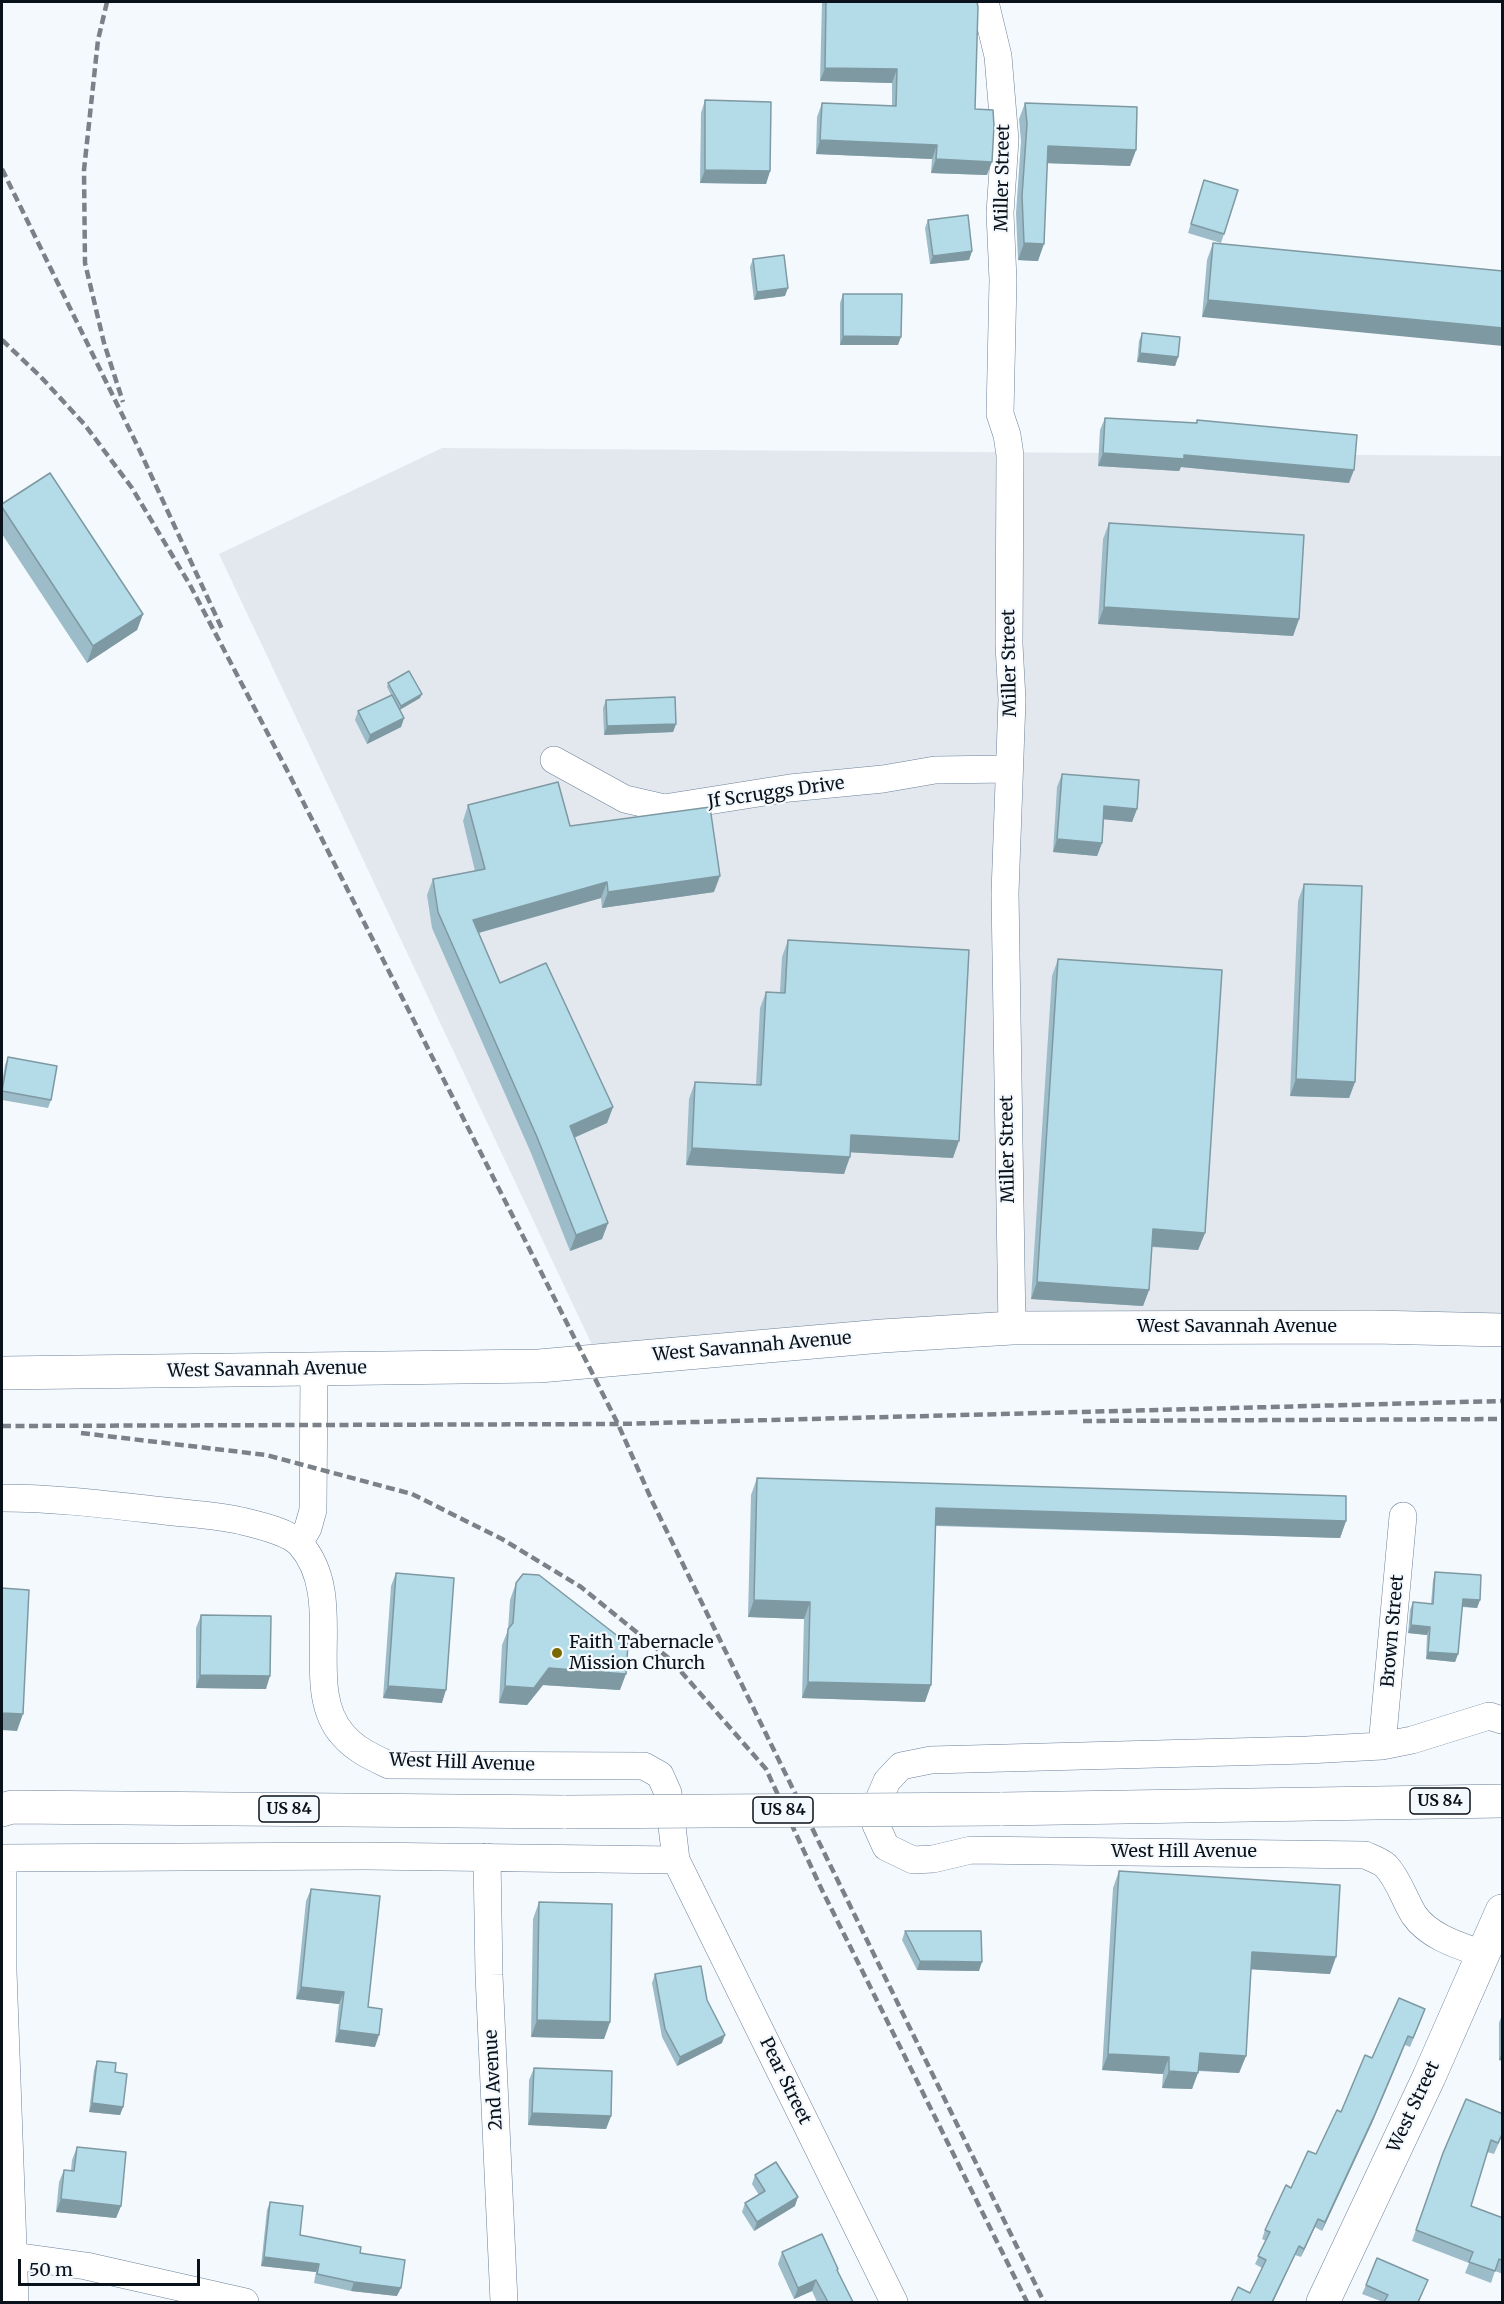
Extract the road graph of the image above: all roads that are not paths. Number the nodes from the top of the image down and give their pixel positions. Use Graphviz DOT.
graph roads {
  1 [pos="985,2"];
  2 [pos="554,760"];
  3 [pos="1009,769"];
  4 [pos="1012,1328"];
  5 [pos="1503,1330"];
  6 [pos="314,1370"];
  7 [pos="2,1373"];
  8 [pos="2,1497"];
  9 [pos="1403,1516"];
  10 [pos="299,1543"];
  11 [pos="1503,1720"];
  12 [pos="1382,1746"];
  13 [pos="1503,1801"];
  14 [pos="5,1807"];
  15 [pos="487,1857"];
  16 [pos="2,1858"];
  17 [pos="676,1860"];
  18 [pos="1503,1911"];
  19 [pos="1483,1954"];
  20 [pos="14,2256"];
  21 [pos="15,2302"];
  22 [pos="245,2302"];
  23 [pos="504,2302"];
  24 [pos="894,2302"];
  25 [pos="1323,2302"];
  1 -- 3 [label="street, Miller Street"];
  2 -- 3 [label="street, Jf Scruggs Drive"];
  3 -- 4 [label="street, Miller Street"];
  4 -- 5 [label="main road, West Savannah Avenue"];
  4 -- 6 [label="main road, West Savannah Avenue"];
  6 -- 7 [label="main road, West Savannah Avenue"];
  6 -- 10 [label="street"];
  8 -- 10 [label="street, West Hill Avenue"];
  9 -- 12 [label="street, Brown Street"];
  10 -- 17 [label="street, West Hill Avenue"];
  11 -- 12 [label="street, West Hill Avenue"];
  12 -- 19 [label="street, West Hill Avenue"];
  13 -- 14 [label="main road, US 84, bridge"];
  15 -- 16 [label="street"];
  15 -- 17 [label="street"];
  15 -- 23 [label="street, 2nd Avenue"];
  16 -- 20 [label="street"];
  17 -- 24 [label="street, Pear Street"];
  18 -- 19 [label="main road, West Street"];
  19 -- 25 [label="main road, West Street"];
  20 -- 21 [label="street"];
  20 -- 22 [label="street"];
}
